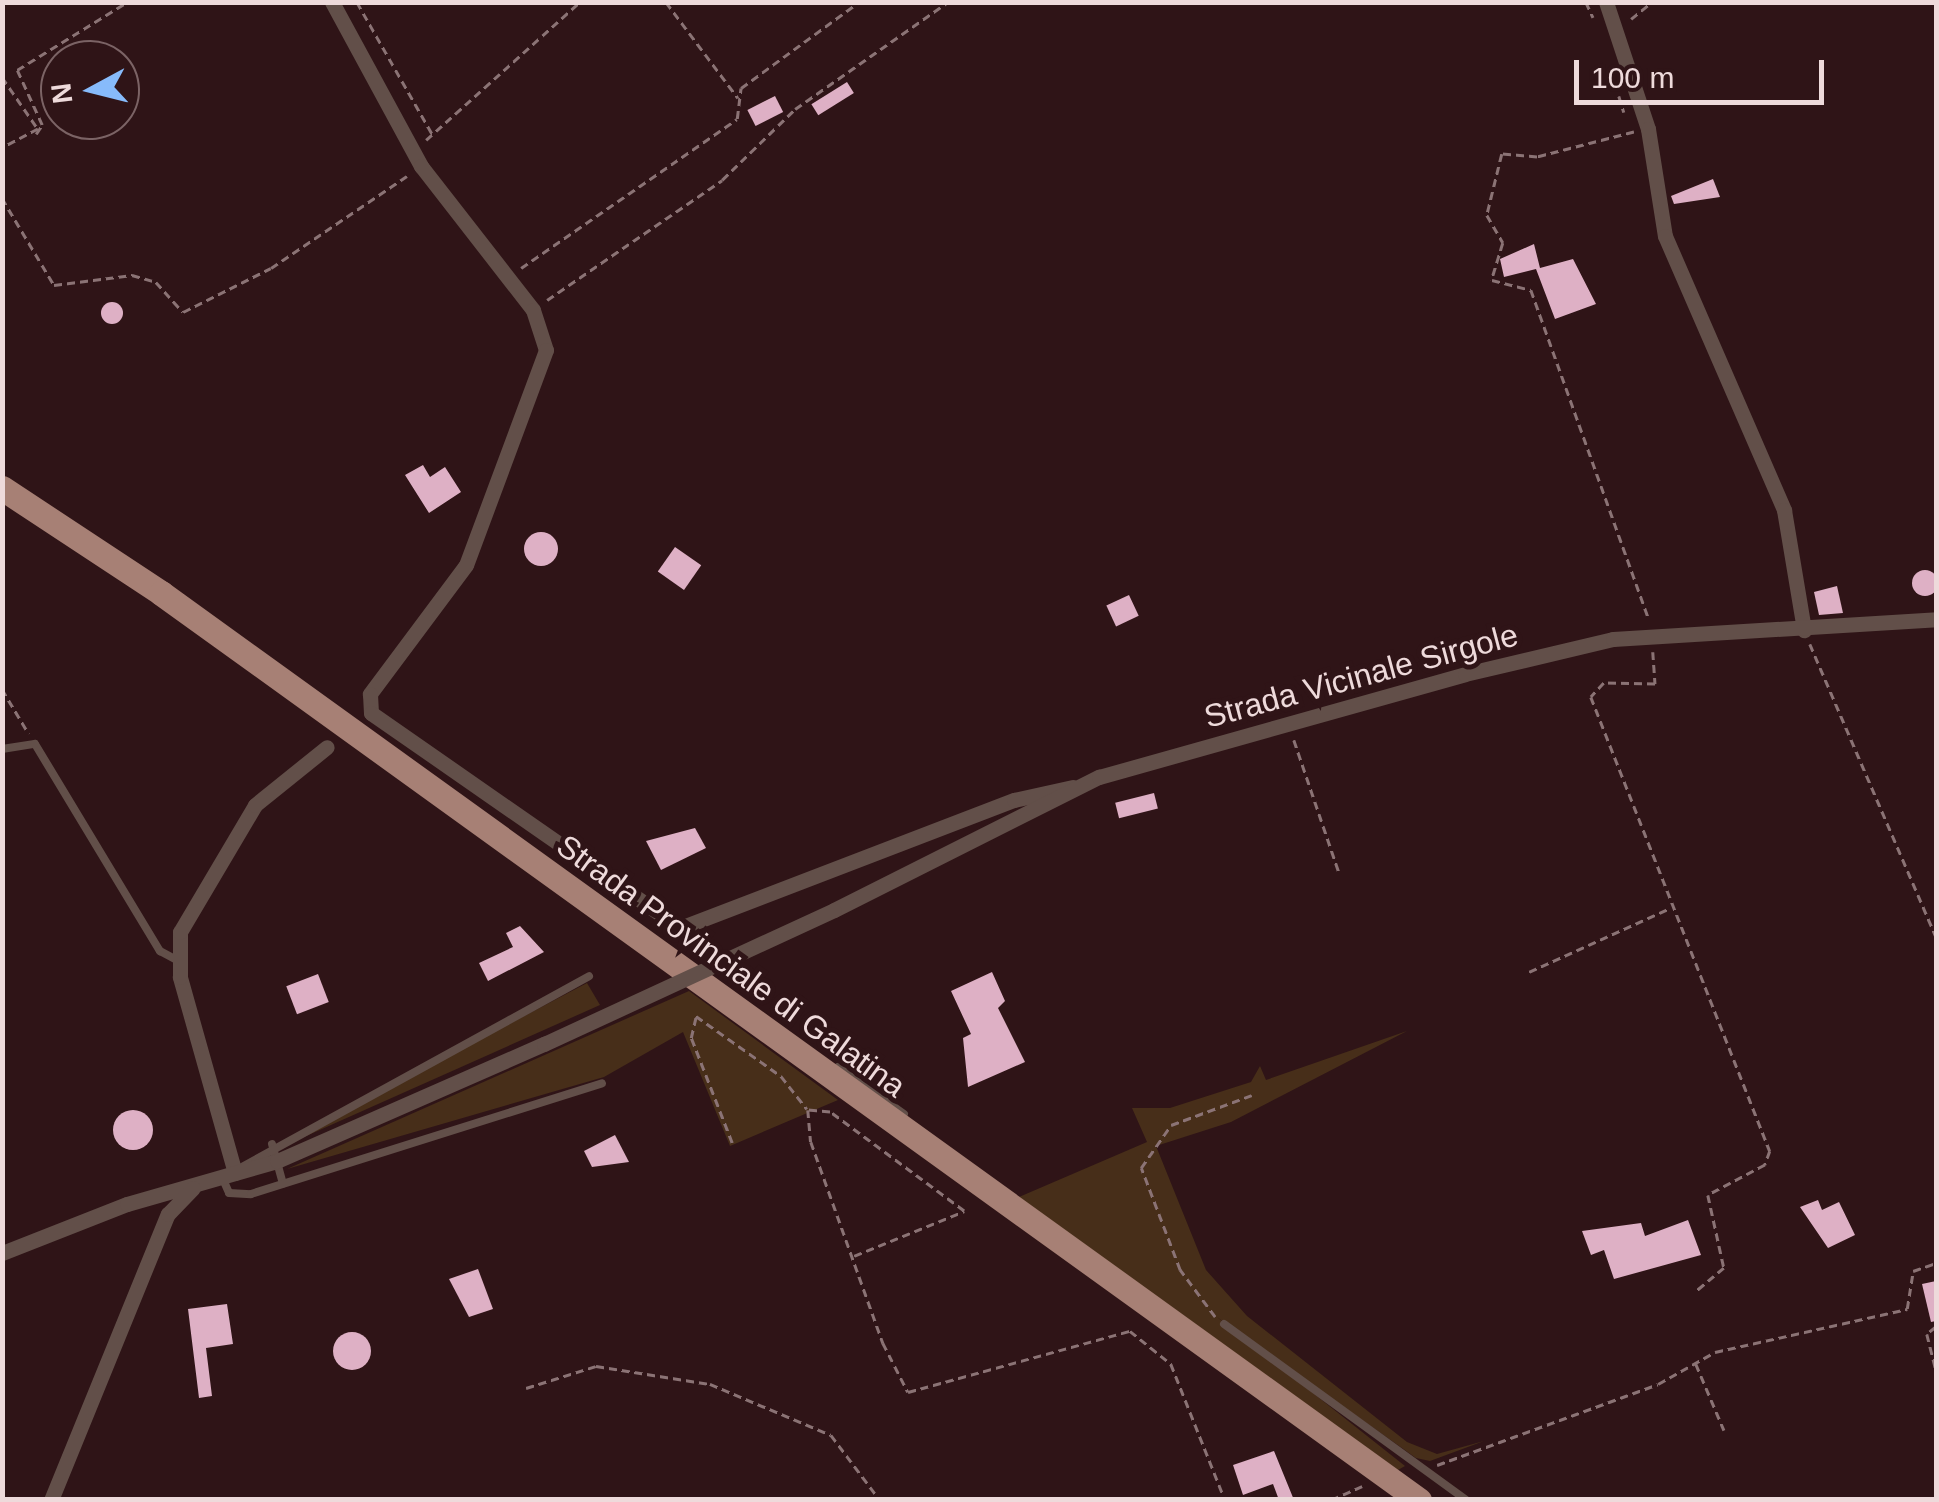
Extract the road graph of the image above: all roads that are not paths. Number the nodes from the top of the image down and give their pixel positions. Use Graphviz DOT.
graph roads {
  1 [pos="332,2"];
  2 [pos="1606,2"];
  3 [pos="2,488"];
  4 [pos="1936,619"];
  5 [pos="1804,630"];
  6 [pos="328,747"];
  7 [pos="2,750"];
  8 [pos="1073,787"];
  9 [pos="177,960"];
  10 [pos="588,976"];
  11 [pos="602,1083"];
  12 [pos="272,1144"];
  13 [pos="277,1161"];
  14 [pos="229,1175"];
  15 [pos="200,1184"];
  16 [pos="282,1184"];
  17 [pos="149,1197"];
  18 [pos="168,1214"];
  19 [pos="2,1253"];
  20 [pos="1224,1324"];
  21 [pos="51,1500"];
  22 [pos="1419,1500"];
  23 [pos="1466,1500"];
  1 -- 8 [label="street"];
  2 -- 5 [label="street"];
  3 -- 22 [label="main road, Strada Provinciale di Galatina"];
  4 -- 5 [label="street, Strada Vicinale Sirgole"];
  5 -- 8 [label="street, Strada Vicinale Sirgole"];
  6 -- 9 [label="street"];
  7 -- 9 [label="lane"];
  8 -- 13 [label="street, Strada Vicinale Sirgole, bridge"];
  9 -- 14 [label="street"];
  10 -- 12 [label="lane"];
  11 -- 16 [label="lane"];
  12 -- 13 [label="lane"];
  12 -- 14 [label="lane"];
  13 -- 14 [label="street"];
  13 -- 16 [label="lane"];
  14 -- 15 [label="street"];
  14 -- 16 [label="lane"];
  15 -- 17 [label="street"];
  15 -- 18 [label="street"];
  17 -- 18 [label="lane"];
  17 -- 19 [label="street"];
  18 -- 21 [label="street"];
  20 -- 23 [label="lane"];
}
